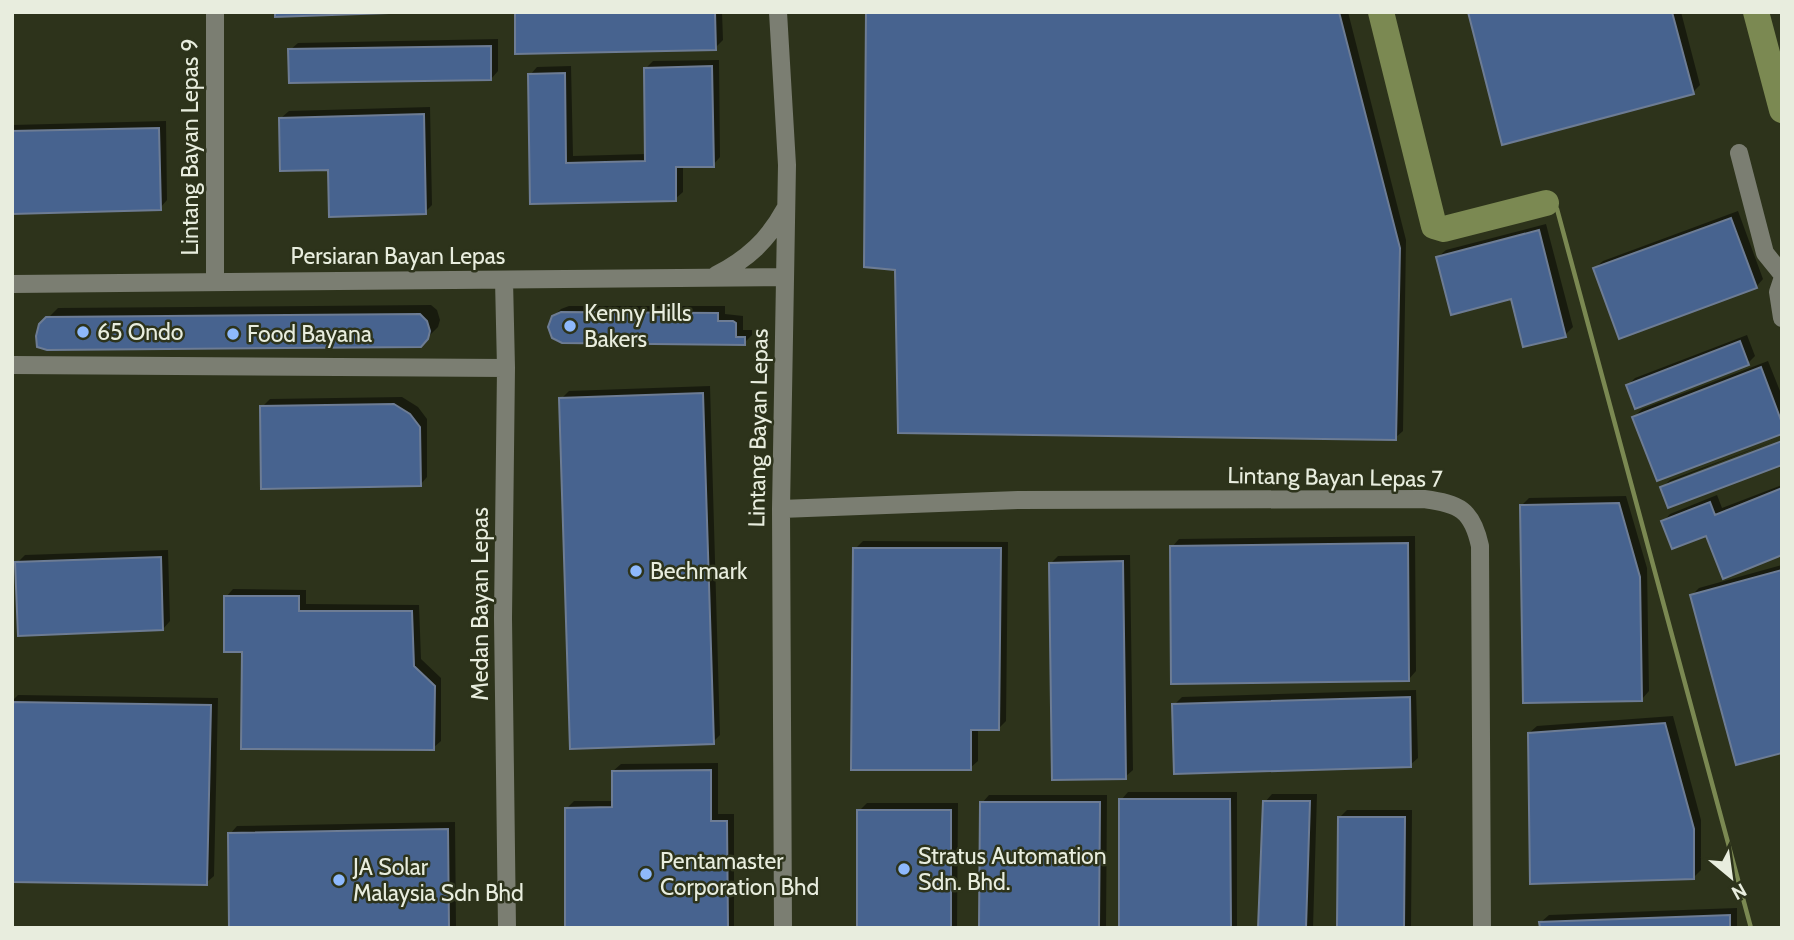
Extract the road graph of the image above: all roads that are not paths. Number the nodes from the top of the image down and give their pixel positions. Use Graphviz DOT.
graph roads {
  1 [pos="215,12"];
  2 [pos="778,12"];
  3 [pos="1739,153"];
  4 [pos="786,207"];
  5 [pos="1782,274"];
  6 [pos="713,276"];
  7 [pos="785,277"];
  8 [pos="504,280"];
  9 [pos="1782,280"];
  10 [pos="215,281"];
  11 [pos="12,284"];
  12 [pos="1782,318"];
  13 [pos="12,365"];
  14 [pos="506,368"];
  15 [pos="781,509"];
  16 [pos="507,928"];
  17 [pos="783,928"];
  18 [pos="1482,928"];
  1 -- 10 [label="street, Lintang Bayan Lepas 9"];
  2 -- 4 [label="street, Lintang Bayan Lepas"];
  3 -- 5 [label="street"];
  4 -- 6 [label="street"];
  4 -- 7 [label="street, Lintang Bayan Lepas"];
  6 -- 7 [label="street, Persiaran Bayan Lepas"];
  6 -- 8 [label="street, Persiaran Bayan Lepas"];
  7 -- 15 [label="street, Lintang Bayan Lepas"];
  8 -- 10 [label="street, Persiaran Bayan Lepas"];
  8 -- 14 [label="street, Medan Bayan Lepas"];
  9 -- 12 [label="street"];
  10 -- 11 [label="street, Persiaran Bayan Lepas"];
  13 -- 14 [label="street"];
  14 -- 16 [label="street, Medan Bayan Lepas"];
  15 -- 17 [label="street, Lintang Bayan Lepas"];
  15 -- 18 [label="street, Lintang Bayan Lepas 7"];
}
